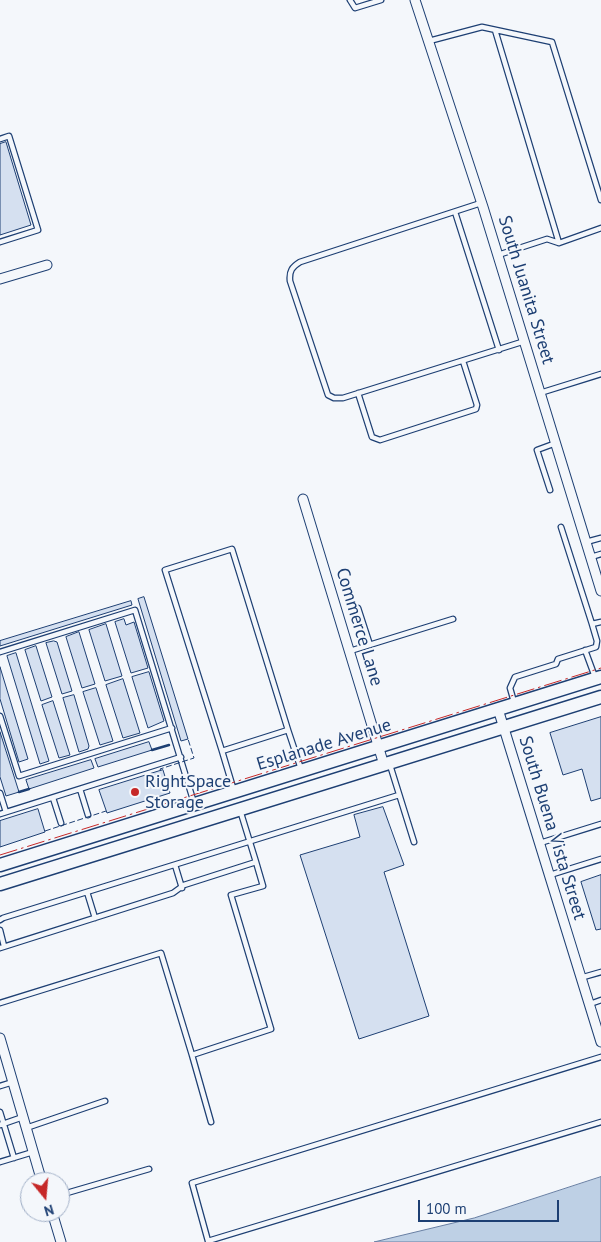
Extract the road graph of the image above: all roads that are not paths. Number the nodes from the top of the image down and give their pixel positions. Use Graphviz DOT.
graph roads {
  1 [pos="350,0"];
  2 [pos="380,0"];
  3 [pos="416,0"];
  4 [pos="495,30"];
  5 [pos="429,40"];
  6 [pos="0,139"];
  7 [pos="601,200"];
  8 [pos="482,203"];
  9 [pos="455,212"];
  10 [pos="601,228"];
  11 [pos="0,242"];
  12 [pos="559,243"];
  13 [pos="498,255"];
  14 [pos="48,264"];
  15 [pos="0,280"];
  16 [pos="524,341"];
  17 [pos="498,350"];
  18 [pos="463,360"];
  19 [pos="601,374"];
  20 [pos="358,393"];
  21 [pos="540,393"];
  22 [pos="556,443"];
  23 [pos="550,490"];
  24 [pos="303,499"];
  25 [pos="562,527"];
  26 [pos="601,538"];
  27 [pos="586,542"];
  28 [pos="601,554"];
  29 [pos="590,557"];
  30 [pos="598,570"];
  31 [pos="601,591"];
  32 [pos="358,608"];
  33 [pos="453,619"];
  34 [pos="601,622"];
  35 [pos="592,624"];
  36 [pos="370,645"];
  37 [pos="585,650"];
  38 [pos="350,651"];
  39 [pos="0,652"];
  40 [pos="598,678"];
  41 [pos="601,697"];
  42 [pos="515,704"];
  43 [pos="498,709"];
  44 [pos="0,716"];
  45 [pos="172,728"];
  46 [pos="505,728"];
  47 [pos="288,730"];
  48 [pos="378,747"];
  49 [pos="222,750"];
  50 [pos="181,757"];
  51 [pos="387,764"];
  52 [pos="302,771"];
  53 [pos="80,789"];
  54 [pos="234,792"];
  55 [pos="0,793"];
  56 [pos="399,795"];
  57 [pos="53,798"];
  58 [pos="195,804"];
  59 [pos="240,810"];
  60 [pos="6,812"];
  61 [pos="0,814"];
  62 [pos="88,815"];
  63 [pos="137,822"];
  64 [pos="62,823"];
  65 [pos="601,824"];
  66 [pos="142,841"];
  67 [pos="250,841"];
  68 [pos="414,842"];
  69 [pos="540,843"];
  70 [pos="601,859"];
  71 [pos="256,862"];
  72 [pos="175,864"];
  73 [pos="0,865"];
  74 [pos="550,876"];
  75 [pos="0,884"];
  76 [pos="182,888"];
  77 [pos="87,892"];
  78 [pos="95,918"];
  79 [pos="0,920"];
  80 [pos="0,930"];
  81 [pos="2,947"];
  82 [pos="601,972"];
  83 [pos="580,978"];
  84 [pos="601,1000"];
  85 [pos="0,1003"];
  86 [pos="589,1004"];
  87 [pos="0,1038"];
  88 [pos="601,1042"];
  89 [pos="192,1055"];
  90 [pos="601,1057"];
  91 [pos="13,1082"];
  92 [pos="0,1086"];
  93 [pos="105,1102"];
  94 [pos="0,1112"];
  95 [pos="23,1117"];
  96 [pos="211,1122"];
  97 [pos="601,1122"];
  98 [pos="2,1124"];
  99 [pos="26,1128"];
  100 [pos="33,1152"];
  101 [pos="14,1158"];
  102 [pos="0,1162"];
  103 [pos="149,1169"];
  104 [pos="39,1172"];
  105 [pos="70,1192"];
  106 [pos="55,1222"];
  107 [pos="61,1242"];
  108 [pos="207,1242"];
  1 -- 2 [label="lane"];
  3 -- 5 [label="street, South Juanita Street"];
  4 -- 5 [label="lane"];
  4 -- 7 [label="lane"];
  4 -- 12 [label="lane"];
  5 -- 8 [label="street, South Juanita Street"];
  6 -- 11 [label="lane"];
  8 -- 9 [label="lane"];
  8 -- 13 [label="street, South Juanita Street"];
  9 -- 17 [label="lane"];
  9 -- 20 [label="lane"];
  10 -- 12 [label="lane"];
  12 -- 13 [label="lane"];
  13 -- 16 [label="street, South Juanita Street"];
  14 -- 15 [label="street"];
  16 -- 17 [label="lane"];
  16 -- 21 [label="street, South Juanita Street"];
  17 -- 18 [label="lane"];
  18 -- 20 [label="lane"];
  18 -- 20 [label="lane"];
  19 -- 21 [label="lane"];
  21 -- 22 [label="street, South Juanita Street"];
  22 -- 23 [label="lane"];
  22 -- 27 [label="street, South Juanita Street"];
  24 -- 38 [label="street, Commerce Lane"];
  25 -- 35 [label="lane"];
  26 -- 27 [label="lane"];
  27 -- 29 [label="street, South Juanita Street"];
  28 -- 29 [label="lane"];
  29 -- 30 [label="street, South Juanita Street"];
  30 -- 31 [label="street, South Juanita Street"];
  32 -- 36 [label="lane"];
  33 -- 36 [label="lane"];
  34 -- 35 [label="lane"];
  35 -- 37 [label="lane"];
  36 -- 38 [label="lane"];
  37 -- 40 [label="lane"];
  37 -- 42 [label="lane"];
  38 -- 48 [label="street, Commerce Lane"];
  39 -- 45 [label="lane"];
  40 -- 42 [label="main road, Esplanade Avenue"];
  41 -- 46 [label="main road, Esplanade Avenue"];
  42 -- 43 [label="main road, Esplanade Avenue"];
  43 -- 46 [label="street, South Buena Vista Street"];
  43 -- 48 [label="main road, Esplanade Avenue"];
  44 -- 45 [label="lane"];
  45 -- 50 [label="lane"];
  46 -- 51 [label="main road, Esplanade Avenue"];
  46 -- 69 [label="street, South Buena Vista Street"];
  47 -- 49 [label="lane"];
  47 -- 49 [label="lane"];
  47 -- 52 [label="lane"];
  48 -- 51 [label="street, Commerce Lane"];
  48 -- 52 [label="main road, Esplanade Avenue"];
  49 -- 54 [label="lane"];
  50 -- 53 [label="lane"];
  50 -- 58 [label="lane"];
  51 -- 56 [label="lane"];
  51 -- 59 [label="main road, Esplanade Avenue"];
  52 -- 54 [label="main road, Esplanade Avenue"];
  53 -- 57 [label="lane"];
  53 -- 62 [label="lane"];
  54 -- 58 [label="main road, Esplanade Avenue"];
  54 -- 59 [label="main road"];
  55 -- 60 [label="lane"];
  56 -- 67 [label="lane"];
  56 -- 68 [label="lane"];
  57 -- 60 [label="lane"];
  57 -- 64 [label="lane"];
  58 -- 63 [label="main road, Esplanade Avenue"];
  59 -- 66 [label="main road, Esplanade Avenue"];
  59 -- 67 [label="lane"];
  60 -- 61 [label="lane"];
  63 -- 66 [label="main road"];
  63 -- 73 [label="main road, Esplanade Avenue"];
  65 -- 69 [label="lane"];
  66 -- 75 [label="main road, Esplanade Avenue"];
  67 -- 71 [label="lane"];
  67 -- 72 [label="lane"];
  69 -- 74 [label="street, South Buena Vista Street"];
  70 -- 74 [label="lane"];
  71 -- 76 [label="lane"];
  71 -- 89 [label="lane"];
  72 -- 76 [label="lane"];
  72 -- 77 [label="lane"];
  74 -- 83 [label="street, South Buena Vista Street"];
  76 -- 78 [label="lane"];
  77 -- 78 [label="lane"];
  77 -- 79 [label="lane"];
  78 -- 81 [label="lane"];
  80 -- 81 [label="lane"];
  82 -- 83 [label="lane"];
  83 -- 86 [label="street, South Buena Vista Street"];
  84 -- 86 [label="lane"];
  85 -- 89 [label="lane"];
  86 -- 88 [label="street, South Buena Vista Street"];
  87 -- 91 [label="street"];
  89 -- 96 [label="lane"];
  90 -- 108 [label="lane"];
  91 -- 92 [label="lane"];
  91 -- 95 [label="street"];
  93 -- 99 [label="lane"];
  94 -- 98 [label="lane"];
  95 -- 98 [label="lane"];
  95 -- 99 [label="street"];
  97 -- 108 [label="lane"];
  98 -- 101 [label="lane"];
  99 -- 100 [label="street"];
  100 -- 101 [label="lane"];
  100 -- 104 [label="street"];
  101 -- 102 [label="lane"];
  103 -- 105 [label="lane"];
  106 -- 107 [label="street"];
}
